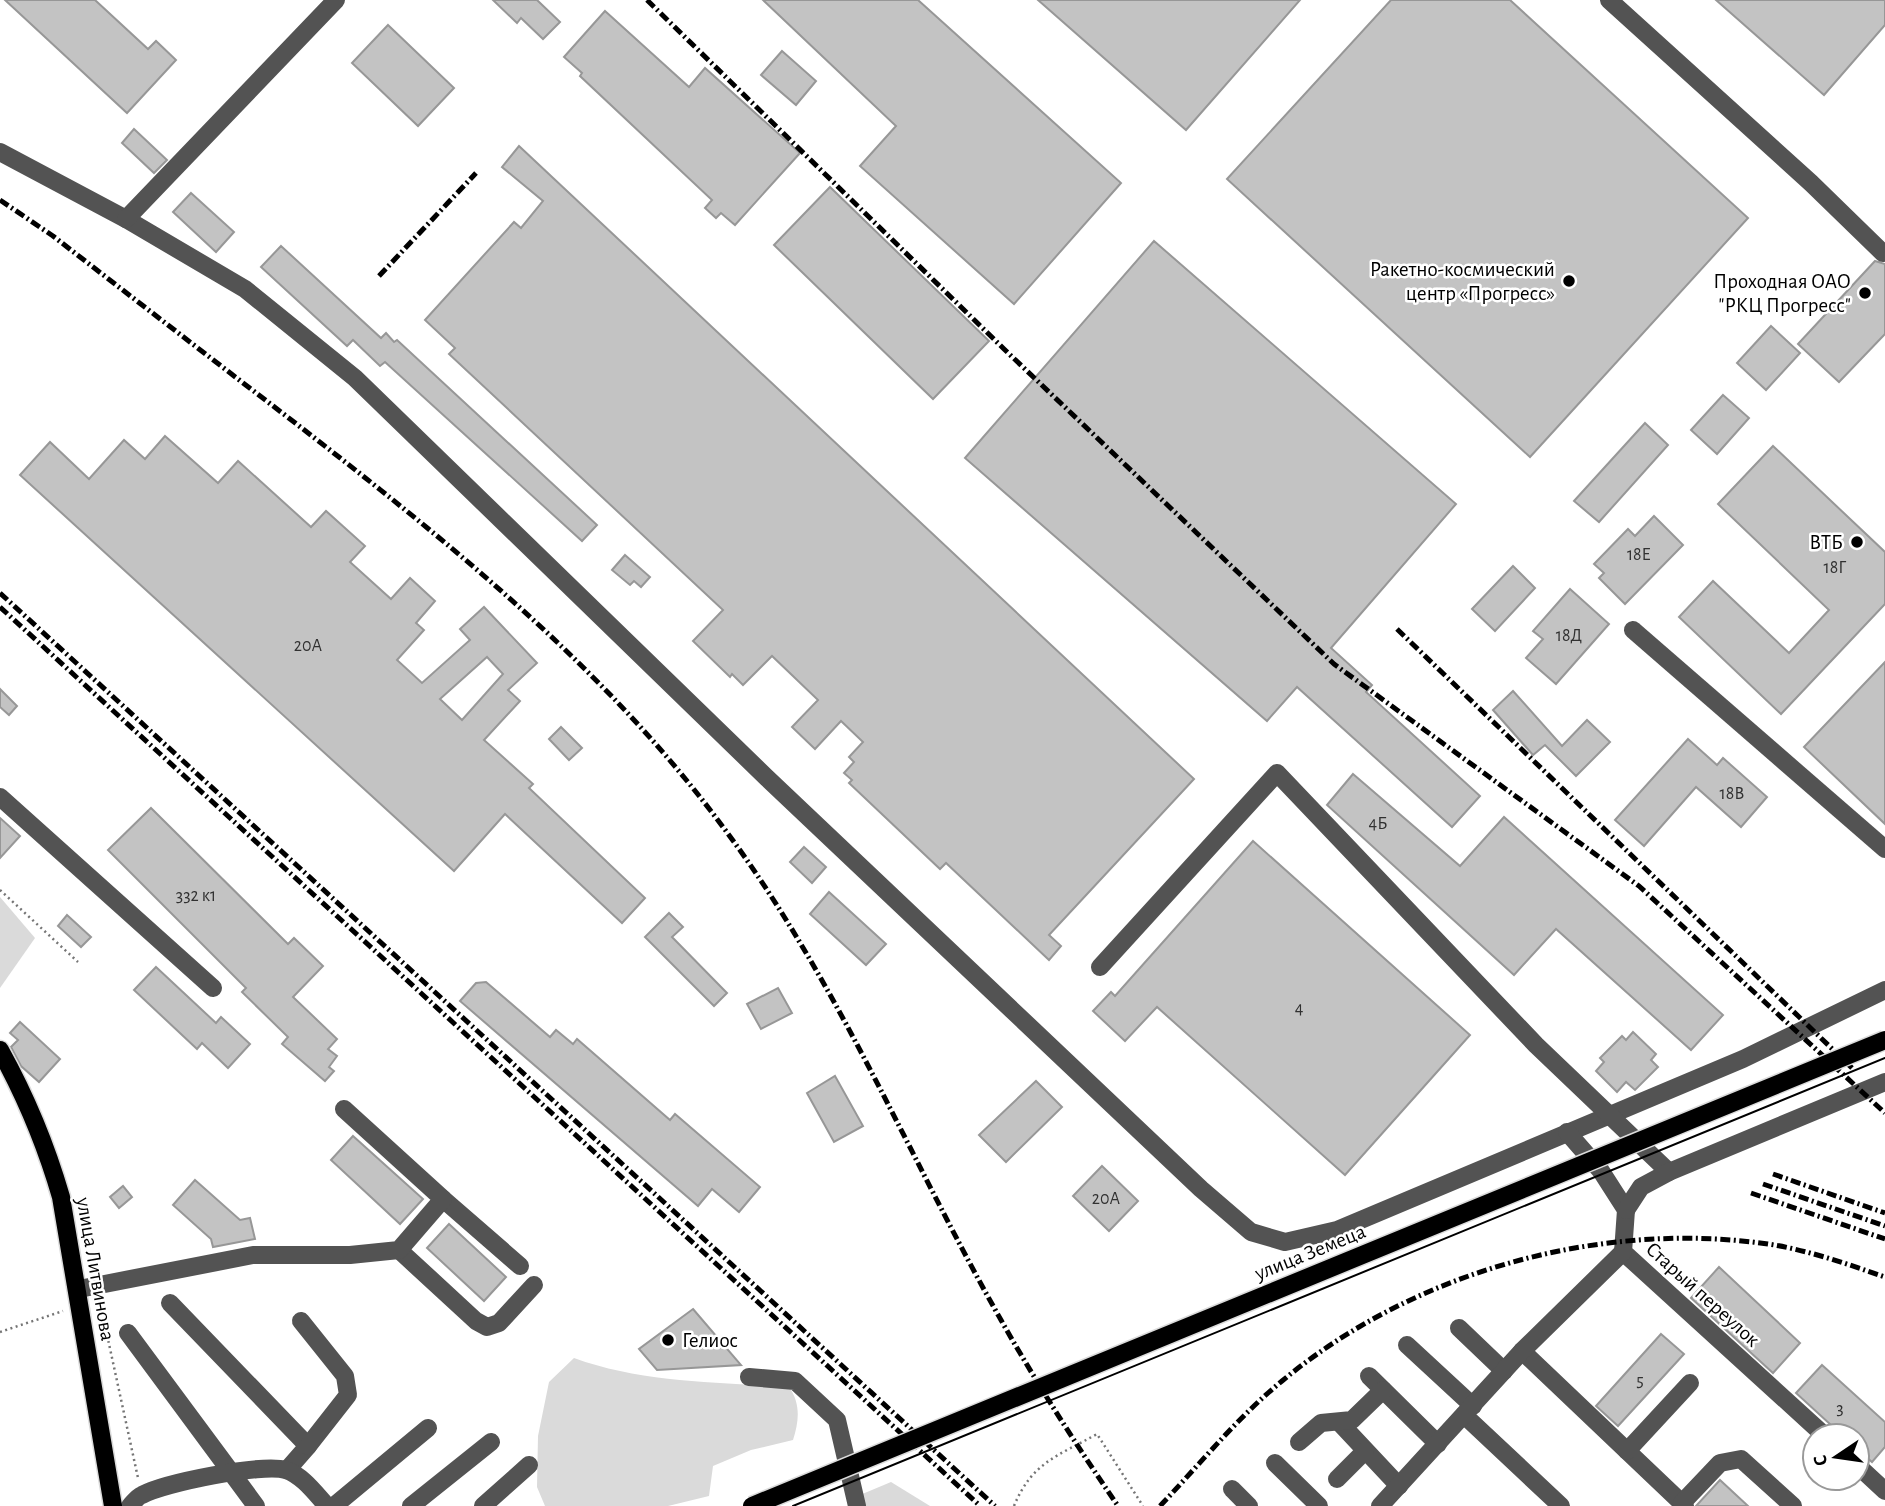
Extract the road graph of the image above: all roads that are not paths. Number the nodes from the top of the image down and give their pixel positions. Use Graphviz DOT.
graph roads {
  1 [pos="336,0"];
  2 [pos="1609,0"];
  3 [pos="0,152"];
  4 [pos="126,219"];
  5 [pos="1883,253"];
  6 [pos="1633,630"];
  7 [pos="0,797"];
  8 [pos="1885,849"];
  9 [pos="1100,967"];
  10 [pos="213,988"];
  11 [pos="1885,990"];
  12 [pos="1885,1040"];
  13 [pos="0,1050"];
  14 [pos="1885,1082"];
  15 [pos="344,1109"];
  16 [pos="1606,1115"];
  17 [pos="1567,1132"];
  18 [pos="1670,1172"];
  19 [pos="443,1199"];
  20 [pos="1626,1210"];
  21 [pos="399,1250"];
  22 [pos="1623,1252"];
  23 [pos="520,1266"];
  24 [pos="534,1284"];
  25 [pos="79,1289"];
  26 [pos="170,1303"];
  27 [pos="301,1321"];
  28 [pos="1459,1328"];
  29 [pos="128,1333"];
  30 [pos="1407,1345"];
  31 [pos="1522,1351"];
  32 [pos="1504,1371"];
  33 [pos="1369,1376"];
  34 [pos="748,1377"];
  35 [pos="1690,1383"];
  36 [pos="1383,1390"];
  37 [pos="1469,1410"];
  38 [pos="1339,1422"];
  39 [pos="1810,1422"];
  40 [pos="428,1428"];
  41 [pos="491,1442"];
  42 [pos="1299,1442"];
  43 [pos="1438,1444"];
  44 [pos="308,1446"];
  45 [pos="1364,1451"];
  46 [pos="1626,1451"];
  47 [pos="1275,1463"];
  48 [pos="529,1465"];
  49 [pos="229,1471"];
  50 [pos="287,1471"];
  51 [pos="1871,1478"];
  52 [pos="1337,1479"];
  53 [pos="1399,1486"];
  54 [pos="1232,1489"];
  55 [pos="1885,1491"];
  56 [pos="1683,1505"];
  57 [pos="113,1506"];
  58 [pos="130,1506"];
  59 [pos="256,1506"];
  60 [pos="327,1506"];
  61 [pos="334,1506"];
  62 [pos="411,1506"];
  63 [pos="483,1506"];
  64 [pos="752,1506"];
  65 [pos="857,1506"];
  66 [pos="1249,1506"];
  67 [pos="1319,1506"];
  68 [pos="1380,1506"];
  69 [pos="1562,1506"];
  70 [pos="1793,1506"];
  1 -- 4 [label="street"];
  2 -- 5 [label="street"];
  3 -- 4 [label="street"];
  4 -- 17 [label="street"];
  6 -- 8 [label="street"];
  7 -- 10 [label="street"];
  9 -- 16 [label="street"];
  11 -- 16 [label="street"];
  12 -- 64 [label="main road, улица Земеца, bridge"];
  13 -- 25 [label="main road, улица Литвинова"];
  14 -- 18 [label="street"];
  15 -- 19 [label="street"];
  16 -- 17 [label="street"];
  16 -- 18 [label="street"];
  17 -- 20 [label="street"];
  18 -- 20 [label="street"];
  19 -- 21 [label="street"];
  19 -- 23 [label="street"];
  20 -- 22 [label="street, Старый переулок"];
  21 -- 24 [label="street"];
  21 -- 25 [label="street"];
  22 -- 31 [label="street"];
  22 -- 39 [label="street, Старый переулок"];
  25 -- 57 [label="main road, улица Литвинова"];
  26 -- 44 [label="street"];
  27 -- 44 [label="street"];
  28 -- 32 [label="street"];
  29 -- 49 [label="street"];
  30 -- 37 [label="street"];
  31 -- 32 [label="street"];
  31 -- 46 [label="street"];
  32 -- 37 [label="street"];
  33 -- 36 [label="street"];
  34 -- 65 [label="street"];
  35 -- 46 [label="street"];
  36 -- 38 [label="street"];
  36 -- 43 [label="street"];
  37 -- 43 [label="street"];
  37 -- 69 [label="street"];
  38 -- 42 [label="street"];
  38 -- 45 [label="street"];
  40 -- 61 [label="street"];
  41 -- 62 [label="street"];
  43 -- 53 [label="street"];
  44 -- 50 [label="street"];
  45 -- 52 [label="street"];
  45 -- 53 [label="street"];
  46 -- 56 [label="street"];
  47 -- 67 [label="street"];
  48 -- 63 [label="street"];
  49 -- 50 [label="street"];
  49 -- 58 [label="street"];
  49 -- 59 [label="street"];
  50 -- 60 [label="street"];
  51 -- 55 [label="street"];
  53 -- 68 [label="street"];
  54 -- 66 [label="street"];
  56 -- 70 [label="street"];
}
